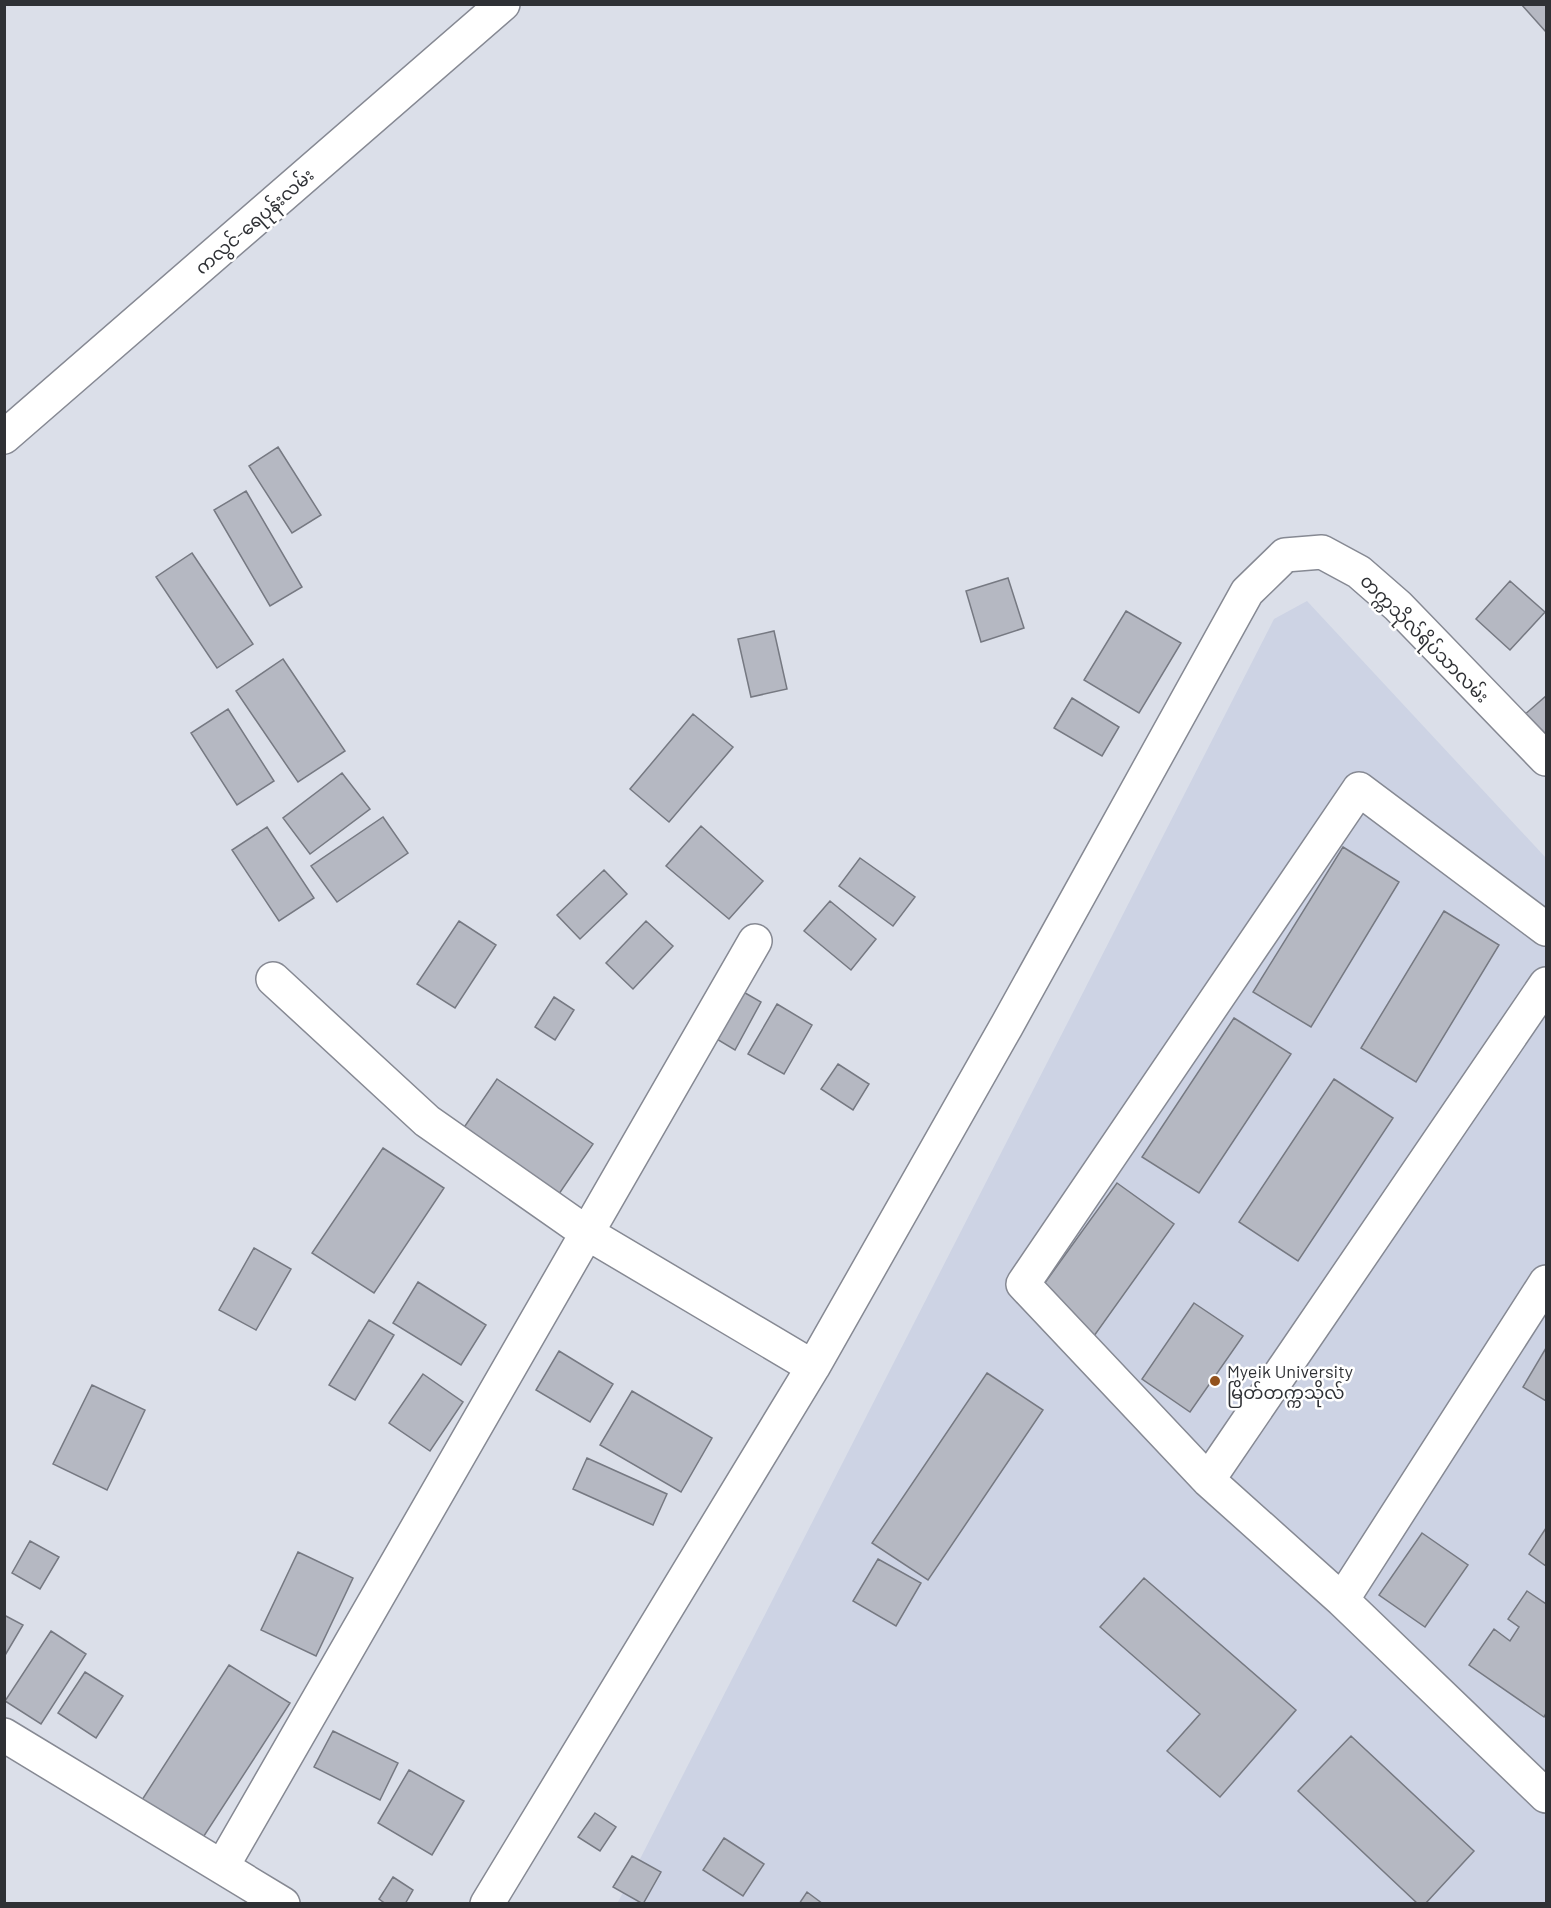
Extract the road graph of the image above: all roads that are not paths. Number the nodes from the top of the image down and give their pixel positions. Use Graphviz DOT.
graph roads {
  1 [pos="503,4"];
  2 [pos="4,437"];
  3 [pos="1546,759"];
  4 [pos="1546,929"];
  5 [pos="756,941"];
  6 [pos="273,979"];
  7 [pos="1546,984"];
  8 [pos="587,1233"];
  9 [pos="1546,1282"];
  10 [pos="813,1367"];
  11 [pos="1208,1480"];
  12 [pos="1342,1600"];
  13 [pos="5,1735"];
  14 [pos="1546,1796"];
  15 [pos="222,1867"];
  16 [pos="283,1904"];
  17 [pos="488,1904"];
  1 -- 2 [label="street, ကလွင်-ရေပုန်းလမ်း"];
  3 -- 10 [label="street, တက္ကသိုလ်ရိပ်သာလမ်း"];
  4 -- 11 [label="street"];
  5 -- 8 [label="street"];
  6 -- 8 [label="street"];
  7 -- 11 [label="street"];
  8 -- 10 [label="street"];
  8 -- 15 [label="street"];
  9 -- 12 [label="street"];
  10 -- 17 [label="street"];
  11 -- 12 [label="street"];
  12 -- 14 [label="street"];
  13 -- 15 [label="street"];
  15 -- 16 [label="street"];
}
